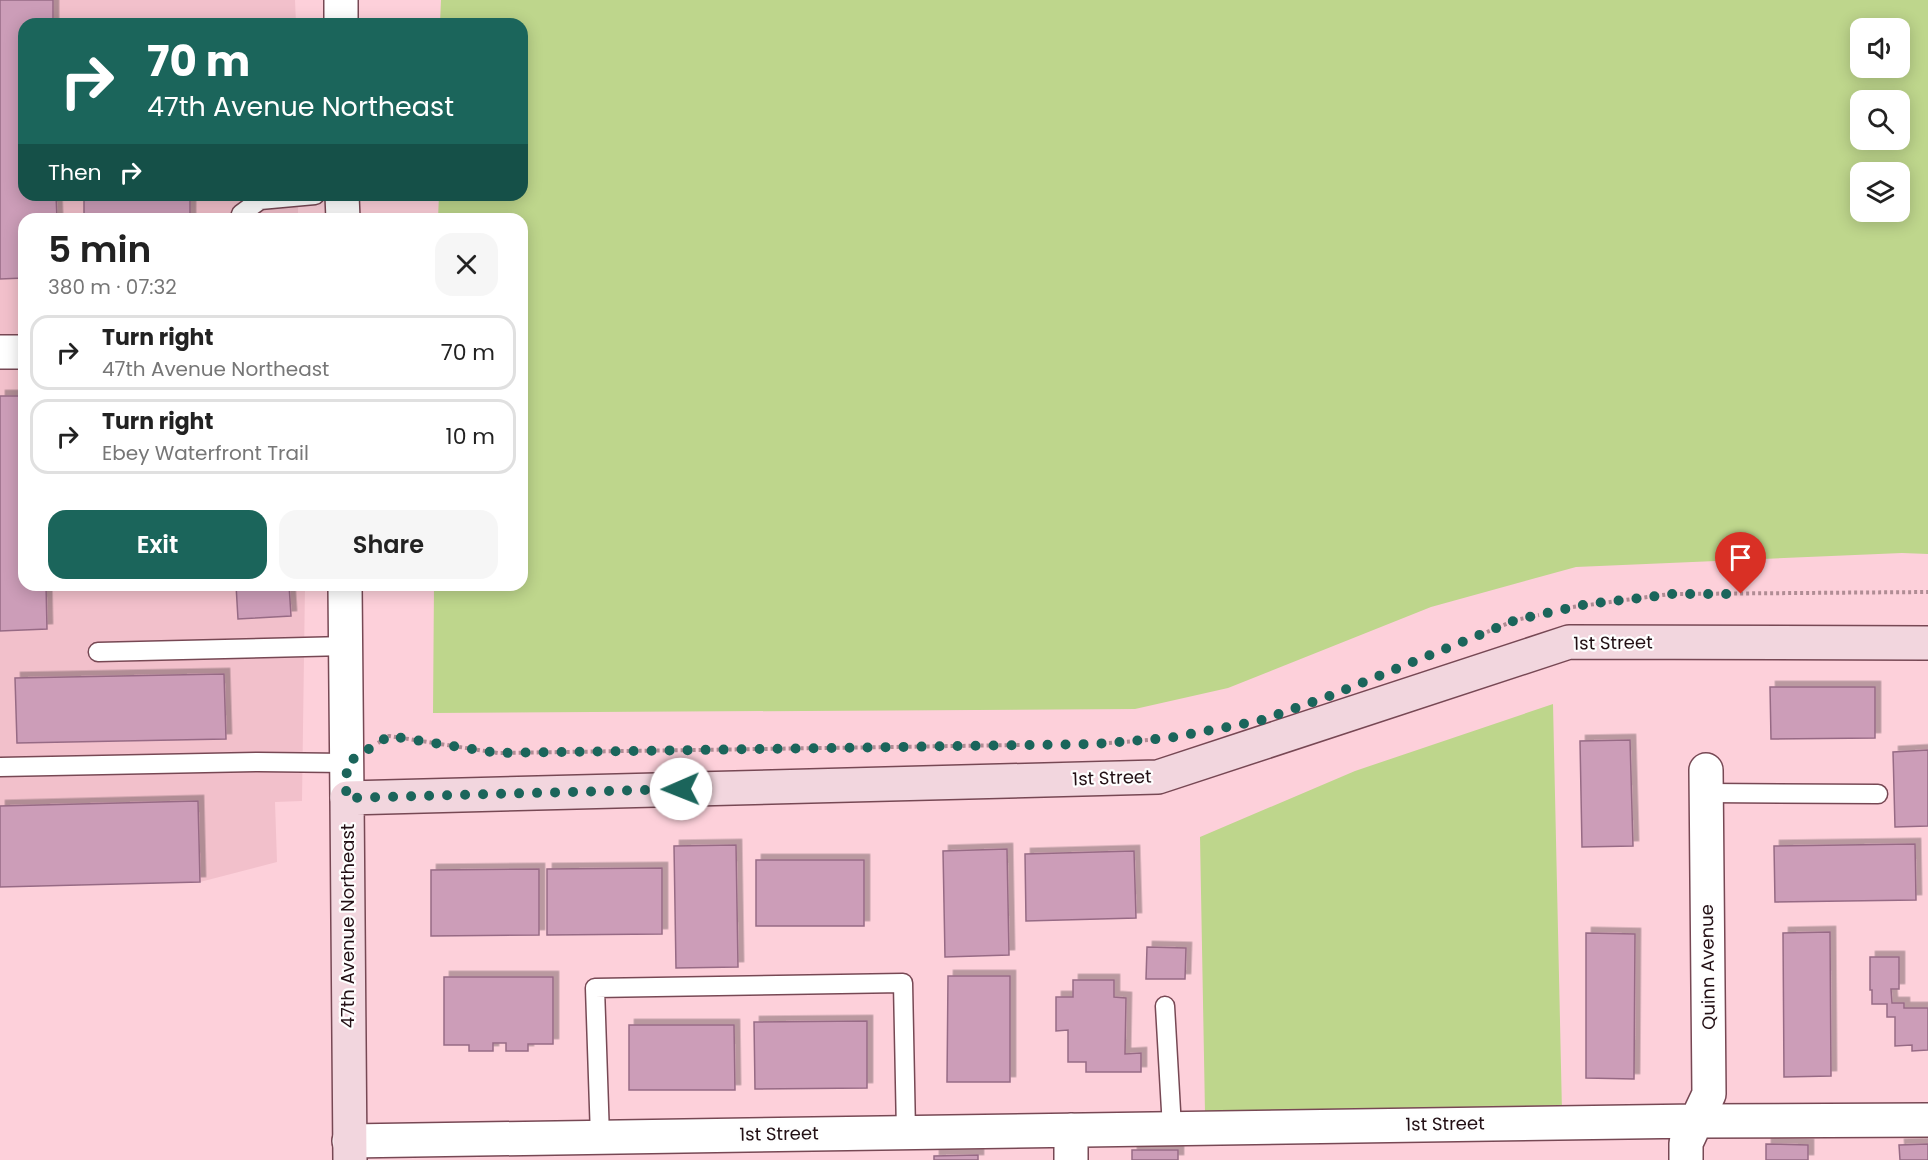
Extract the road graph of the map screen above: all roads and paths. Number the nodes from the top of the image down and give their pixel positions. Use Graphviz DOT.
graph roads {
  1 [pos="341,0"];
  2 [pos="341,18"];
  3 [pos="259,201"];
  4 [pos="243,213"];
  5 [pos="0,352"];
  6 [pos="18,352"];
  7 [pos="345,591"];
  8 [pos="1928,592"];
  9 [pos="1567,609"];
  10 [pos="1547,613"];
  11 [pos="1485,633"];
  12 [pos="1928,643"];
  13 [pos="346,646"];
  14 [pos="98,652"];
  15 [pos="1169,738"];
  16 [pos="1105,743"];
  17 [pos="1023,745"];
  18 [pos="347,763"];
  19 [pos="0,767"];
  20 [pos="1706,782"];
  21 [pos="1878,794"];
  22 [pos="346,798"];
  23 [pos="1165,1006"];
  24 [pos="1928,1120"];
  25 [pos="1696,1121"];
  26 [pos="1172,1128"];
  27 [pos="906,1132"];
  28 [pos="600,1137"];
  29 [pos="1071,1145"];
  30 [pos="349,1150"];
  31 [pos="1686,1160"];
  1 -- 2 [label="street"];
  3 -- 4 [label="lane"];
  5 -- 6 [label="street"];
  7 -- 13 [label="street, 47th Avenue Northeast"];
  8 -- 9 [label="path"];
  10 -- 11 [label="path"];
  12 -- 22 [label="street, 1st Street"];
  13 -- 14 [label="lane"];
  13 -- 18 [label="street, 47th Avenue Northeast"];
  15 -- 16 [label="path"];
  17 -- 18 [label="path"];
  18 -- 19 [label="lane"];
  18 -- 22 [label="street, 47th Avenue Northeast"];
  20 -- 21 [label="lane"];
  20 -- 25 [label="street, Quinn Avenue"];
  22 -- 30 [label="street, 47th Avenue Northeast"];
  23 -- 26 [label="lane"];
  24 -- 25 [label="street, 1st Street"];
  25 -- 26 [label="street, 1st Street"];
  25 -- 31 [label="street, Quinn Avenue"];
  26 -- 29 [label="street, 1st Street"];
  27 -- 28 [label="street, 1st Street"];
  27 -- 28 [label="lane"];
  27 -- 29 [label="street, 1st Street"];
  28 -- 30 [label="street, 1st Street"];
}
